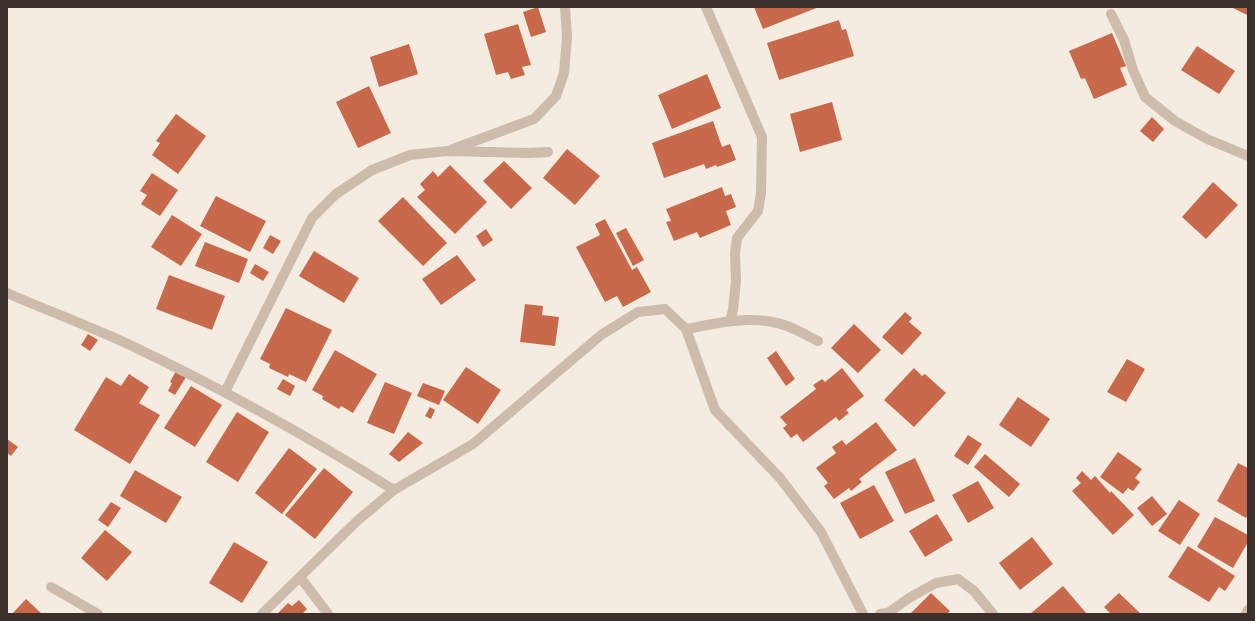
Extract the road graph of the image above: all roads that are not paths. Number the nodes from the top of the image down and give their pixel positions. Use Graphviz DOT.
graph roads {
  1 [pos="565,7"];
  2 [pos="706,7"];
  3 [pos="1112,14"];
  4 [pos="448,151"];
  5 [pos="548,152"];
  6 [pos="1248,156"];
  7 [pos="7,293"];
  8 [pos="730,321"];
  9 [pos="686,329"];
  10 [pos="818,341"];
  11 [pos="225,392"];
  12 [pos="394,490"];
  13 [pos="300,577"];
  14 [pos="51,587"];
  15 [pos="1248,610"];
  16 [pos="98,614"];
  17 [pos="262,614"];
  18 [pos="328,614"];
  19 [pos="863,614"];
  20 [pos="880,614"];
  21 [pos="993,614"];
  22 [pos="1246,614"];
  1 -- 4 [label="street"];
  2 -- 8 [label="street"];
  3 -- 6 [label="street"];
  4 -- 5 [label="street"];
  4 -- 11 [label="street"];
  7 -- 11 [label="street"];
  8 -- 9 [label="street"];
  8 -- 10 [label="street"];
  9 -- 12 [label="street"];
  9 -- 19 [label="street"];
  11 -- 12 [label="street"];
  12 -- 13 [label="street"];
  13 -- 17 [label="street"];
  13 -- 18 [label="street"];
  14 -- 16 [label="street"];
  15 -- 22 [label="street"];
  20 -- 21 [label="street"];
}
